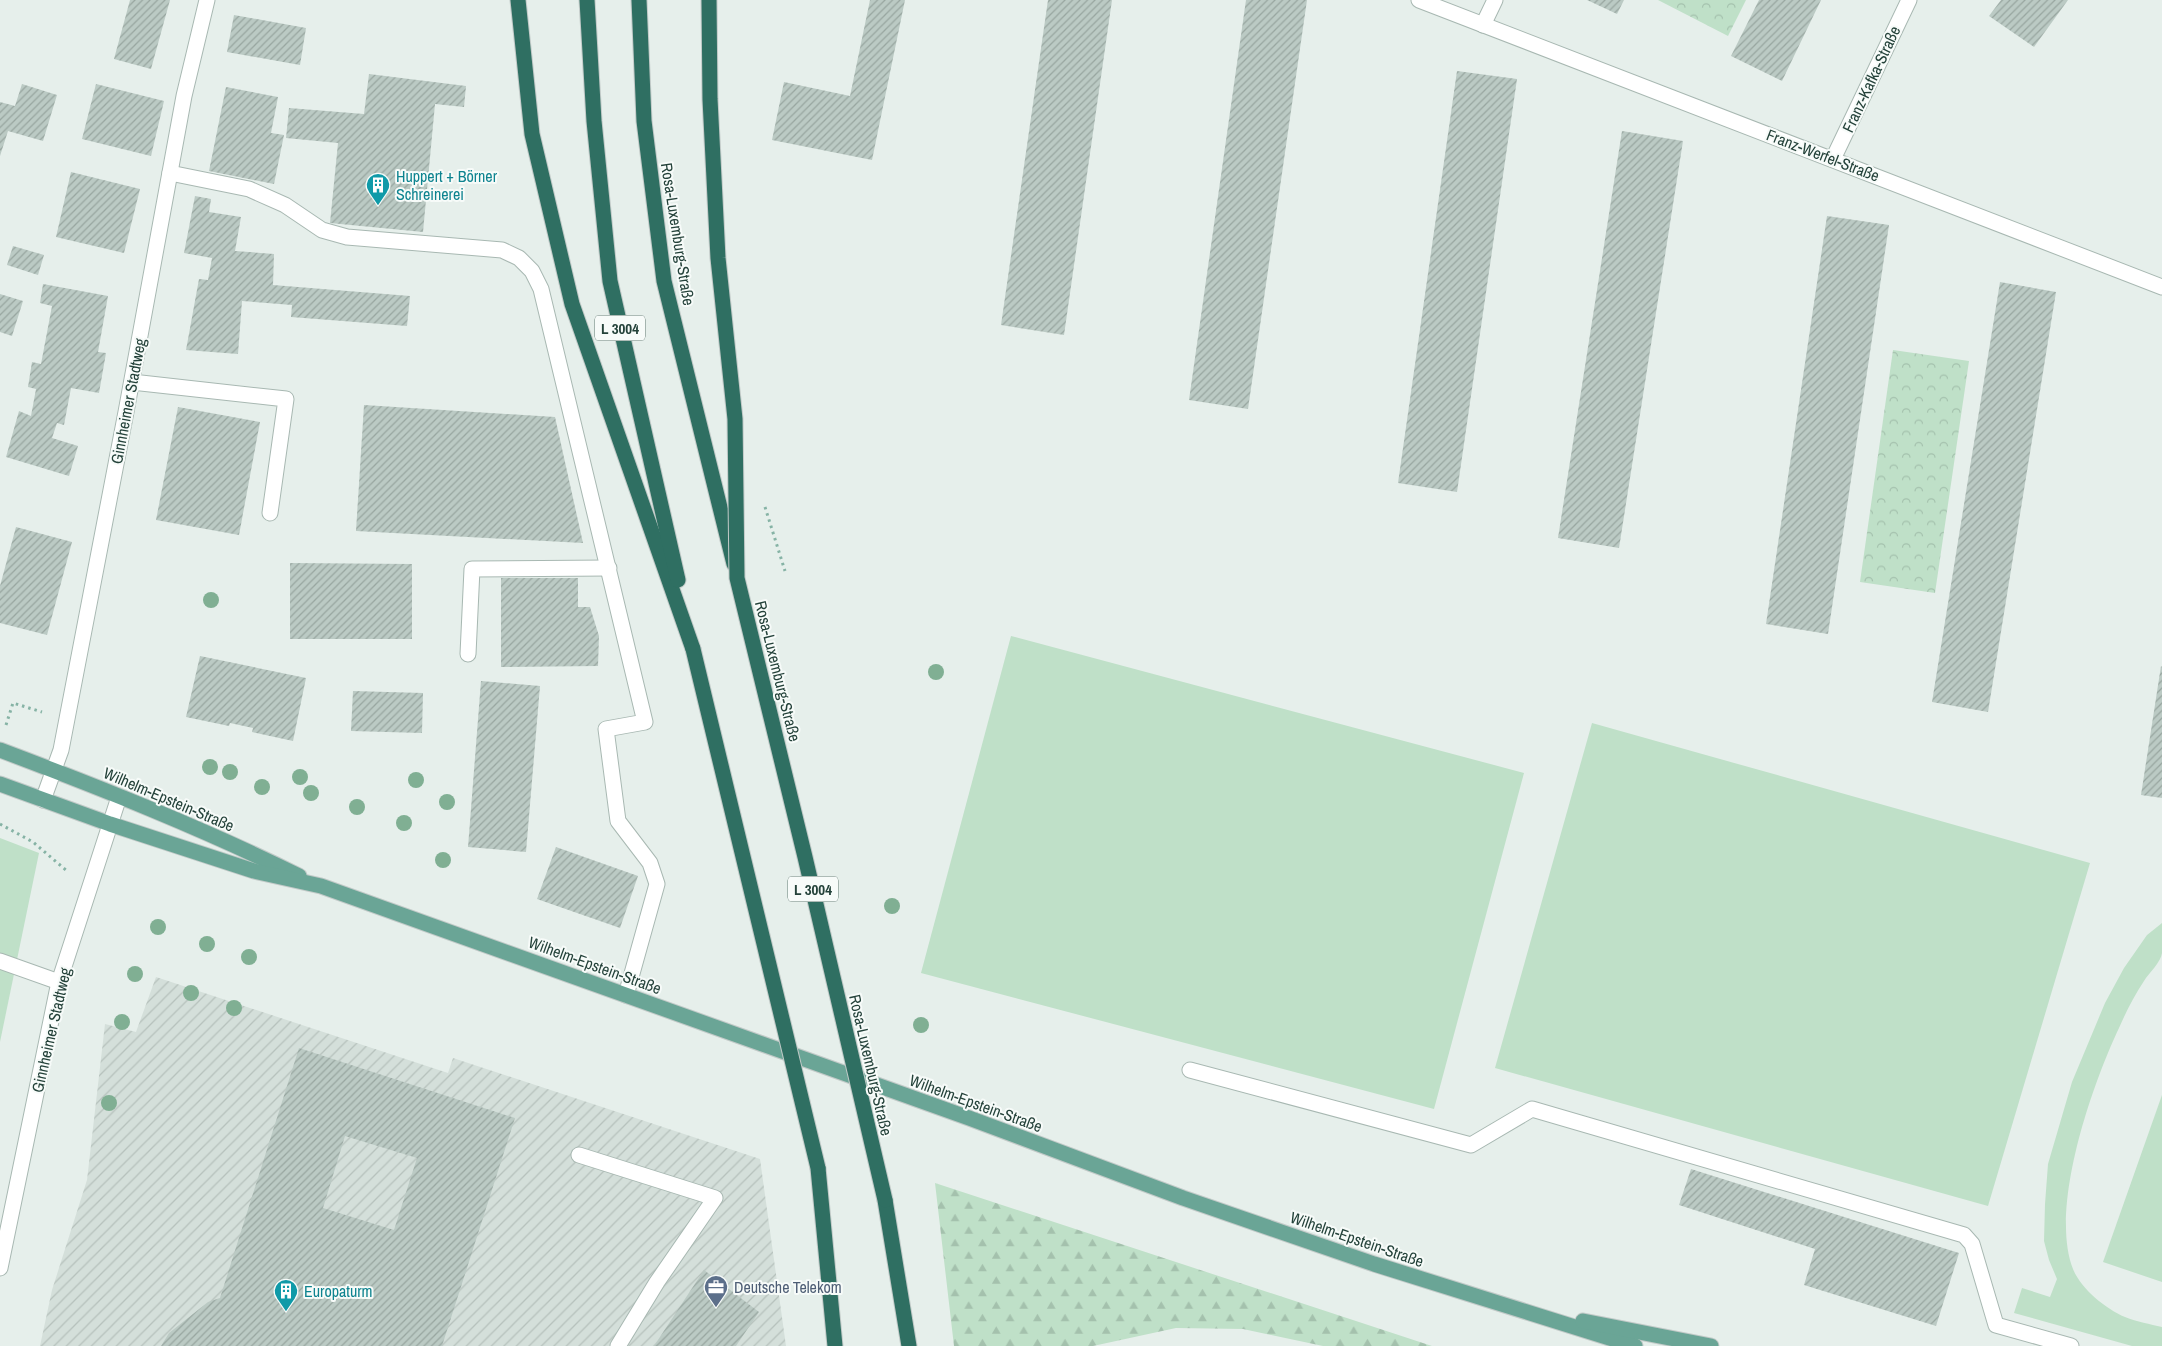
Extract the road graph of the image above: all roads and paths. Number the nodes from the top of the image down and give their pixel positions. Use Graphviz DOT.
graph roads {
  1 [pos="207,0"];
  2 [pos="518,0"];
  3 [pos="587,0"];
  4 [pos="639,0"];
  5 [pos="709,0"];
  6 [pos="1419,0"];
  7 [pos="1495,0"];
  8 [pos="1909,0"];
  9 [pos="1483,24"];
  10 [pos="1833,159"];
  11 [pos="170,173"];
  12 [pos="2162,286"];
  13 [pos="132,382"];
  14 [pos="270,514"];
  15 [pos="609,568"];
  16 [pos="737,578"];
  17 [pos="693,650"];
  18 [pos="468,654"];
  19 [pos="0,750"];
  20 [pos="54,770"];
  21 [pos="0,784"];
  22 [pos="119,797"];
  23 [pos="43,800"];
  24 [pos="0,824"];
  25 [pos="110,824"];
  26 [pos="321,886"];
  27 [pos="88,890"];
  28 [pos="0,961"];
  29 [pos="59,982"];
  30 [pos="626,995"];
  31 [pos="1190,1070"];
  32 [pos="579,1156"];
  33 [pos="0,1268"];
  34 [pos="1508,1307"];
  35 [pos="618,1346"];
  36 [pos="836,1346"];
  37 [pos="909,1346"];
  38 [pos="1635,1346"];
  39 [pos="1711,1346"];
  40 [pos="2071,1346"];
  1 -- 11 [label="street, Ginnheimer Stadtweg"];
  2 -- 17 [label="highway"];
  3 -- 17 [label="highway, L 3004"];
  4 -- 16 [label="highway, Rosa-Luxemburg-Straße / L 3004, bridge"];
  5 -- 16 [label="highway, bridge"];
  6 -- 9 [label="street, Franz-Werfel-Straße"];
  7 -- 9 [label="street"];
  8 -- 10 [label="street, Franz-Kafka-Straße"];
  9 -- 10 [label="street, Franz-Werfel-Straße"];
  10 -- 12 [label="street, Franz-Werfel-Straße"];
  11 -- 13 [label="street, Ginnheimer Stadtweg"];
  11 -- 15 [label="street"];
  13 -- 14 [label="street"];
  13 -- 20 [label="street, Ginnheimer Stadtweg"];
  15 -- 18 [label="street"];
  15 -- 30 [label="street"];
  16 -- 37 [label="highway, Rosa-Luxemburg-Straße / L 3004, bridge"];
  17 -- 36 [label="highway, L 3004, bridge"];
  19 -- 20 [label="main road, Wilhelm-Epstein-Straße"];
  20 -- 22 [label="main road, Wilhelm-Epstein-Straße"];
  20 -- 23 [label="street, Ginnheimer Stadtweg"];
  21 -- 23 [label="main road, Wilhelm-Epstein-Straße"];
  22 -- 25 [label="street, Ginnheimer Stadtweg"];
  22 -- 26 [label="main road, Wilhelm-Epstein-Straße"];
  23 -- 25 [label="main road, Wilhelm-Epstein-Straße"];
  24 -- 27 [label="path"];
  25 -- 26 [label="main road, Wilhelm-Epstein-Straße"];
  25 -- 27 [label="street, Ginnheimer Stadtweg"];
  26 -- 30 [label="main road, Wilhelm-Epstein-Straße"];
  27 -- 29 [label="street, Ginnheimer Stadtweg"];
  28 -- 29 [label="street"];
  29 -- 33 [label="street, Ginnheimer Stadtweg"];
  30 -- 34 [label="main road, Wilhelm-Epstein-Straße"];
  31 -- 40 [label="street"];
  32 -- 35 [label="street"];
  34 -- 38 [label="main road, Wilhelm-Epstein-Straße"];
  34 -- 39 [label="main road, Wilhelm-Epstein-Straße"];
}
